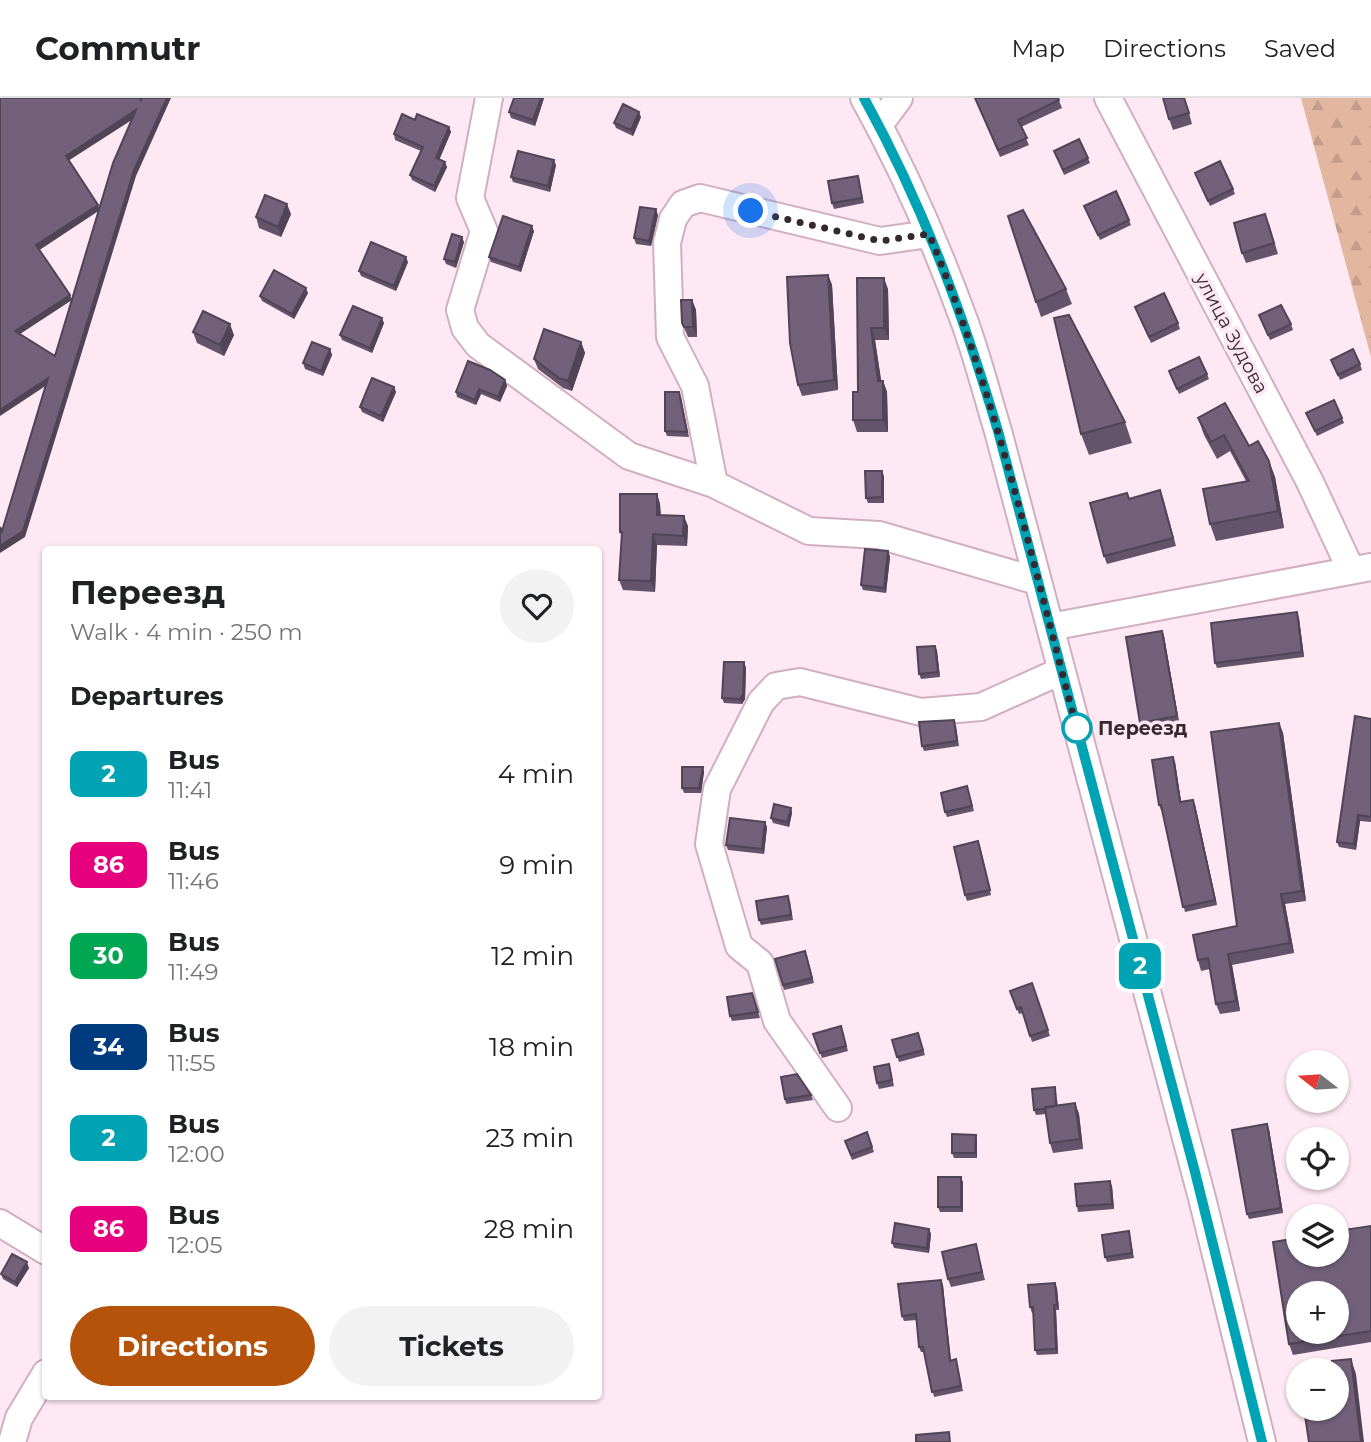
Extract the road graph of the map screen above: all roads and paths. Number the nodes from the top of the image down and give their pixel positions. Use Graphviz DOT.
graph roads {
  1 [pos="489,98"];
  2 [pos="864,98"];
  3 [pos="899,98"];
  4 [pos="1108,98"];
  5 [pos="879,125"];
  6 [pos="929,234"];
  7 [pos="714,484"];
  8 [pos="1361,568"];
  9 [pos="1037,582"];
  10 [pos="1050,628"];
  11 [pos="1061,671"];
  12 [pos="838,1108"];
  13 [pos="0,1223"];
  14 [pos="42,1249"];
  15 [pos="42,1380"];
  16 [pos="12,1442"];
  17 [pos="1262,1442"];
  1 -- 7 [label="street"];
  2 -- 5 [label="street"];
  3 -- 5 [label="street"];
  4 -- 8 [label="street, улица Зудова"];
  5 -- 6 [label="street"];
  6 -- 7 [label="street"];
  6 -- 9 [label="street"];
  7 -- 9 [label="street"];
  8 -- 10 [label="street"];
  9 -- 10 [label="street"];
  10 -- 11 [label="street"];
  11 -- 12 [label="street"];
  11 -- 17 [label="street"];
  13 -- 14 [label="street"];
  15 -- 16 [label="street"];
}
